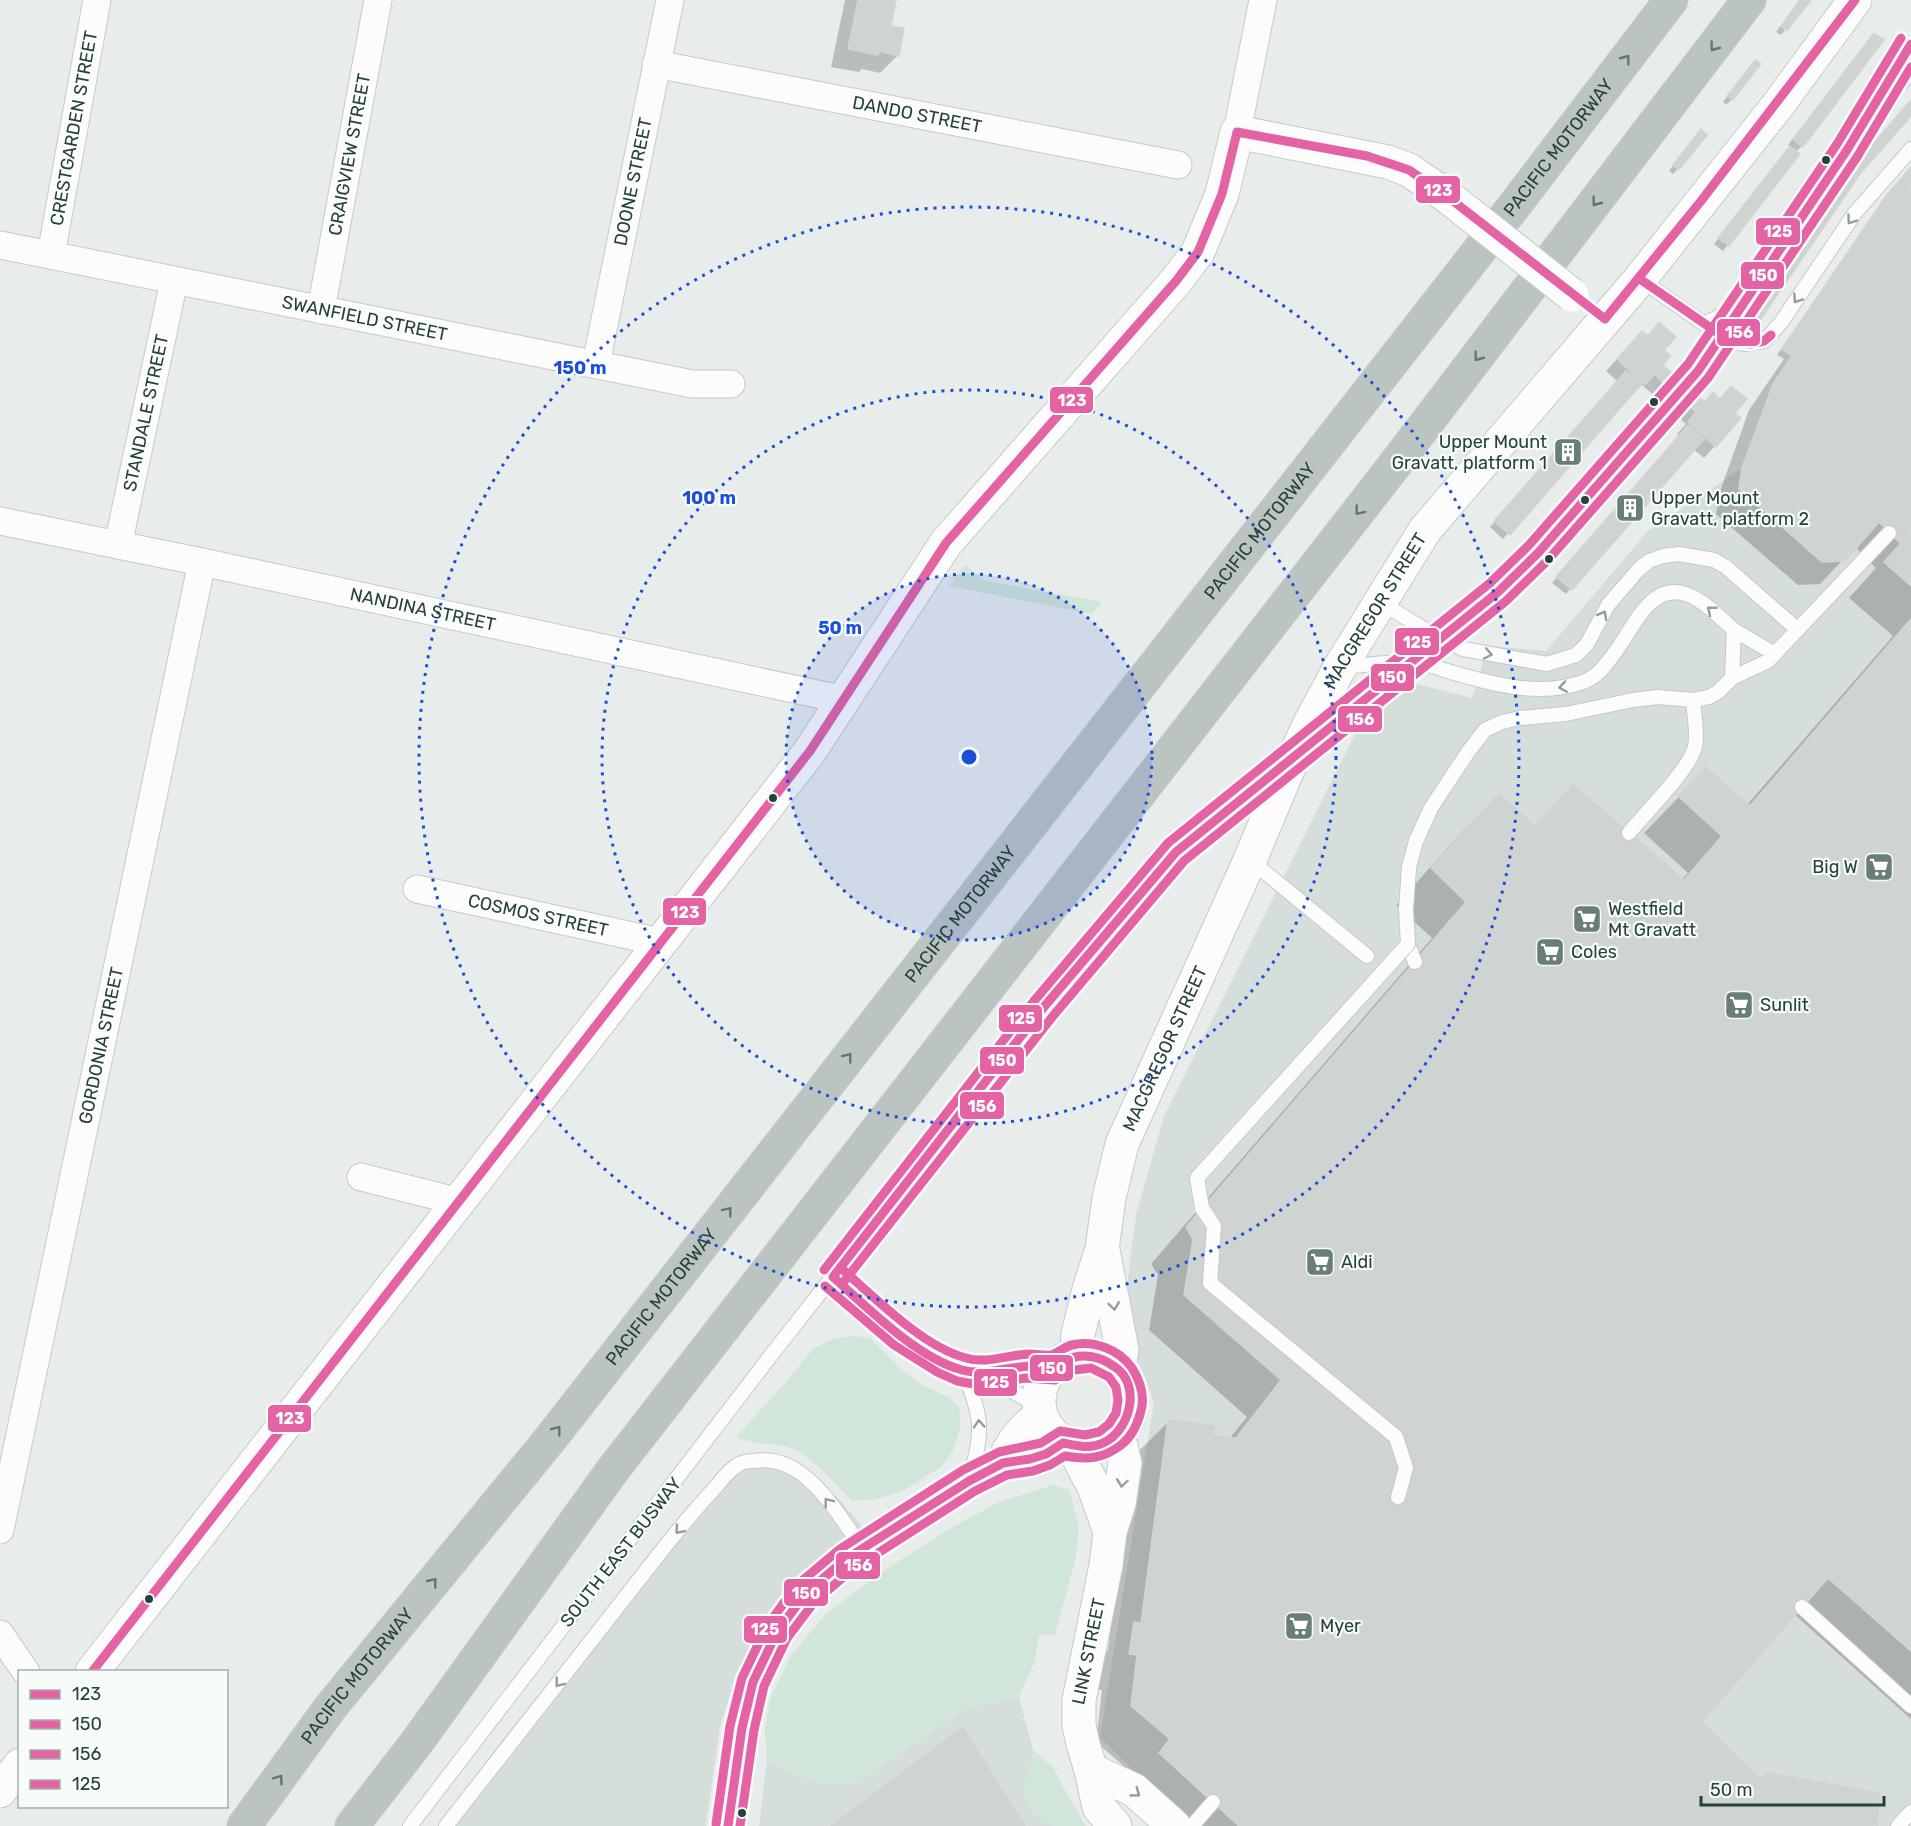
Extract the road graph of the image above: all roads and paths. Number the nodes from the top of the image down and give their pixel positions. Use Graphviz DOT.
graph roads {
  1 [pos="97,0"];
  2 [pos="378,0"];
  3 [pos="670,0"];
  4 [pos="1263,0"];
  5 [pos="1671,0"];
  6 [pos="1749,0"];
  7 [pos="1855,0"];
  8 [pos="656,64"];
  9 [pos="1911,72"];
  10 [pos="1237,132"];
  11 [pos="1911,149"];
  12 [pos="1178,165"];
  13 [pos="0,246"];
  14 [pos="51,255"];
  15 [pos="1640,279"];
  16 [pos="174,281"];
  17 [pos="321,310"];
  18 [pos="1605,320"];
  19 [pos="1704,324"];
  20 [pos="596,364"];
  21 [pos="1698,371"];
  22 [pos="731,384"];
  23 [pos="0,521"];
  24 [pos="1889,533"];
  25 [pos="118,545"];
  26 [pos="202,562"];
  27 [pos="1380,602"];
  28 [pos="1472,614"];
  29 [pos="1734,630"];
  30 [pos="1798,630"];
  31 [pos="1775,654"];
  32 [pos="1340,667"];
  33 [pos="1731,678"];
  34 [pos="845,700"];
  35 [pos="1693,700"];
  36 [pos="1209,824"];
  37 [pos="1629,833"];
  38 [pos="1250,860"];
  39 [pos="417,889"];
  40 [pos="660,942"];
  41 [pos="1408,944"];
  42 [pos="1367,956"];
  43 [pos="1415,962"];
  44 [pos="361,1177"];
  45 [pos="460,1202"];
  46 [pos="1102,1249"];
  47 [pos="833,1277"];
  48 [pos="1065,1362"];
  49 [pos="962,1369"];
  50 [pos="1118,1369"];
  51 [pos="979,1373"];
  52 [pos="1040,1410"];
  53 [pos="1118,1434"];
  54 [pos="1071,1445"];
  55 [pos="1003,1463"];
  56 [pos="969,1481"];
  57 [pos="1398,1497"];
  58 [pos="0,1530"];
  59 [pos="1110,1532"];
  60 [pos="863,1549"];
  61 [pos="1802,1607"];
  62 [pos="0,1634"];
  63 [pos="25,1670"];
  64 [pos="93,1670"];
  65 [pos="1909,1701"];
  66 [pos="18,1768"];
  67 [pos="1091,1770"];
  68 [pos="0,1791"];
  69 [pos="1213,1802"];
  70 [pos="1911,1812"];
  71 [pos="244,1826"];
  72 [pos="352,1826"];
  73 [pos="410,1826"];
  74 [pos="446,1826"];
  75 [pos="728,1826"];
  76 [pos="1115,1826"];
  77 [pos="1174,1826"];
  78 [pos="1192,1826"];
  79 [pos="1898,1826"];
  1 -- 14 [label="street, CRESTGARDEN STREET"];
  2 -- 17 [label="street, CRAIGVIEW STREET"];
  3 -- 8 [label="street, DOONE STREET"];
  4 -- 10 [label="street"];
  71 -- 5 [label="highway, PACIFIC MOTORWAY, one-way"];
  6 -- 72 [label="highway, one-way"];
  7 -- 15 [label="street, MACGREGOR STREET"];
  8 -- 12 [label="street, DANDO STREET"];
  8 -- 20 [label="street, DOONE STREET"];
  9 -- 19 [label="lane"];
  10 -- 18 [label="street, bridge"];
  10 -- 34 [label="street"];
  11 -- 19 [label="lane, one-way"];
  13 -- 14 [label="street, SWANFIELD STREET"];
  14 -- 16 [label="street, SWANFIELD STREET"];
  15 -- 18 [label="street, MACGREGOR STREET"];
  15 -- 19 [label="lane"];
  16 -- 17 [label="street, SWANFIELD STREET"];
  16 -- 25 [label="street, STANDALE STREET"];
  17 -- 20 [label="street, SWANFIELD STREET"];
  18 -- 27 [label="street, MACGREGOR STREET"];
  20 -- 22 [label="street, SWANFIELD STREET"];
  21 -- 28 [label="lane"];
  23 -- 25 [label="street, NANDINA STREET"];
  24 -- 30 [label="lane"];
  25 -- 26 [label="street, NANDINA STREET"];
  26 -- 34 [label="street, NANDINA STREET"];
  26 -- 58 [label="street, GORDONIA STREET"];
  27 -- 30 [label="lane, one-way"];
  27 -- 32 [label="street, MACGREGOR STREET"];
  29 -- 31 [label="lane"];
  29 -- 32 [label="lane, one-way"];
  29 -- 33 [label="lane"];
  30 -- 31 [label="lane"];
  31 -- 33 [label="lane"];
  32 -- 38 [label="street, MACGREGOR STREET"];
  33 -- 35 [label="lane"];
  34 -- 40 [label="street"];
  35 -- 37 [label="lane"];
  35 -- 41 [label="lane, bridge"];
  36 -- 47 [label="lane, SOUTH EAST BUSWAY"];
  38 -- 42 [label="lane"];
  38 -- 46 [label="street, MACGREGOR STREET"];
  39 -- 40 [label="street, COSMOS STREET"];
  40 -- 45 [label="street"];
  41 -- 43 [label="lane"];
  41 -- 57 [label="lane, bridge"];
  44 -- 45 [label="street"];
  45 -- 64 [label="street"];
  46 -- 48 [label="street, MACGREGOR STREET"];
  46 -- 50 [label="street, MACGREGOR STREET, one-way"];
  47 -- 49 [label="lane"];
  47 -- 73 [label="lane, SOUTH EAST BUSWAY"];
  48 -- 50 [label="street"];
  48 -- 51 [label="lane"];
  48 -- 52 [label="street"];
  49 -- 51 [label="lane"];
  56 -- 49 [label="lane, one-way"];
  50 -- 53 [label="street"];
  51 -- 52 [label="lane"];
  52 -- 54 [label="street"];
  52 -- 55 [label="street"];
  53 -- 54 [label="street"];
  53 -- 59 [label="street, LINK STREET, one-way"];
  54 -- 55 [label="street"];
  54 -- 59 [label="street, LINK STREET"];
  55 -- 56 [label="street"];
  56 -- 60 [label="street"];
  59 -- 67 [label="street, LINK STREET"];
  60 -- 74 [label="lane, one-way"];
  60 -- 75 [label="street"];
  61 -- 65 [label="lane"];
  62 -- 63 [label="street"];
  66 -- 68 [label="street"];
  67 -- 76 [label="street, LINK STREET"];
  67 -- 77 [label="street, one-way"];
  69 -- 78 [label="lane"];
  70 -- 79 [label="lane"];
}
